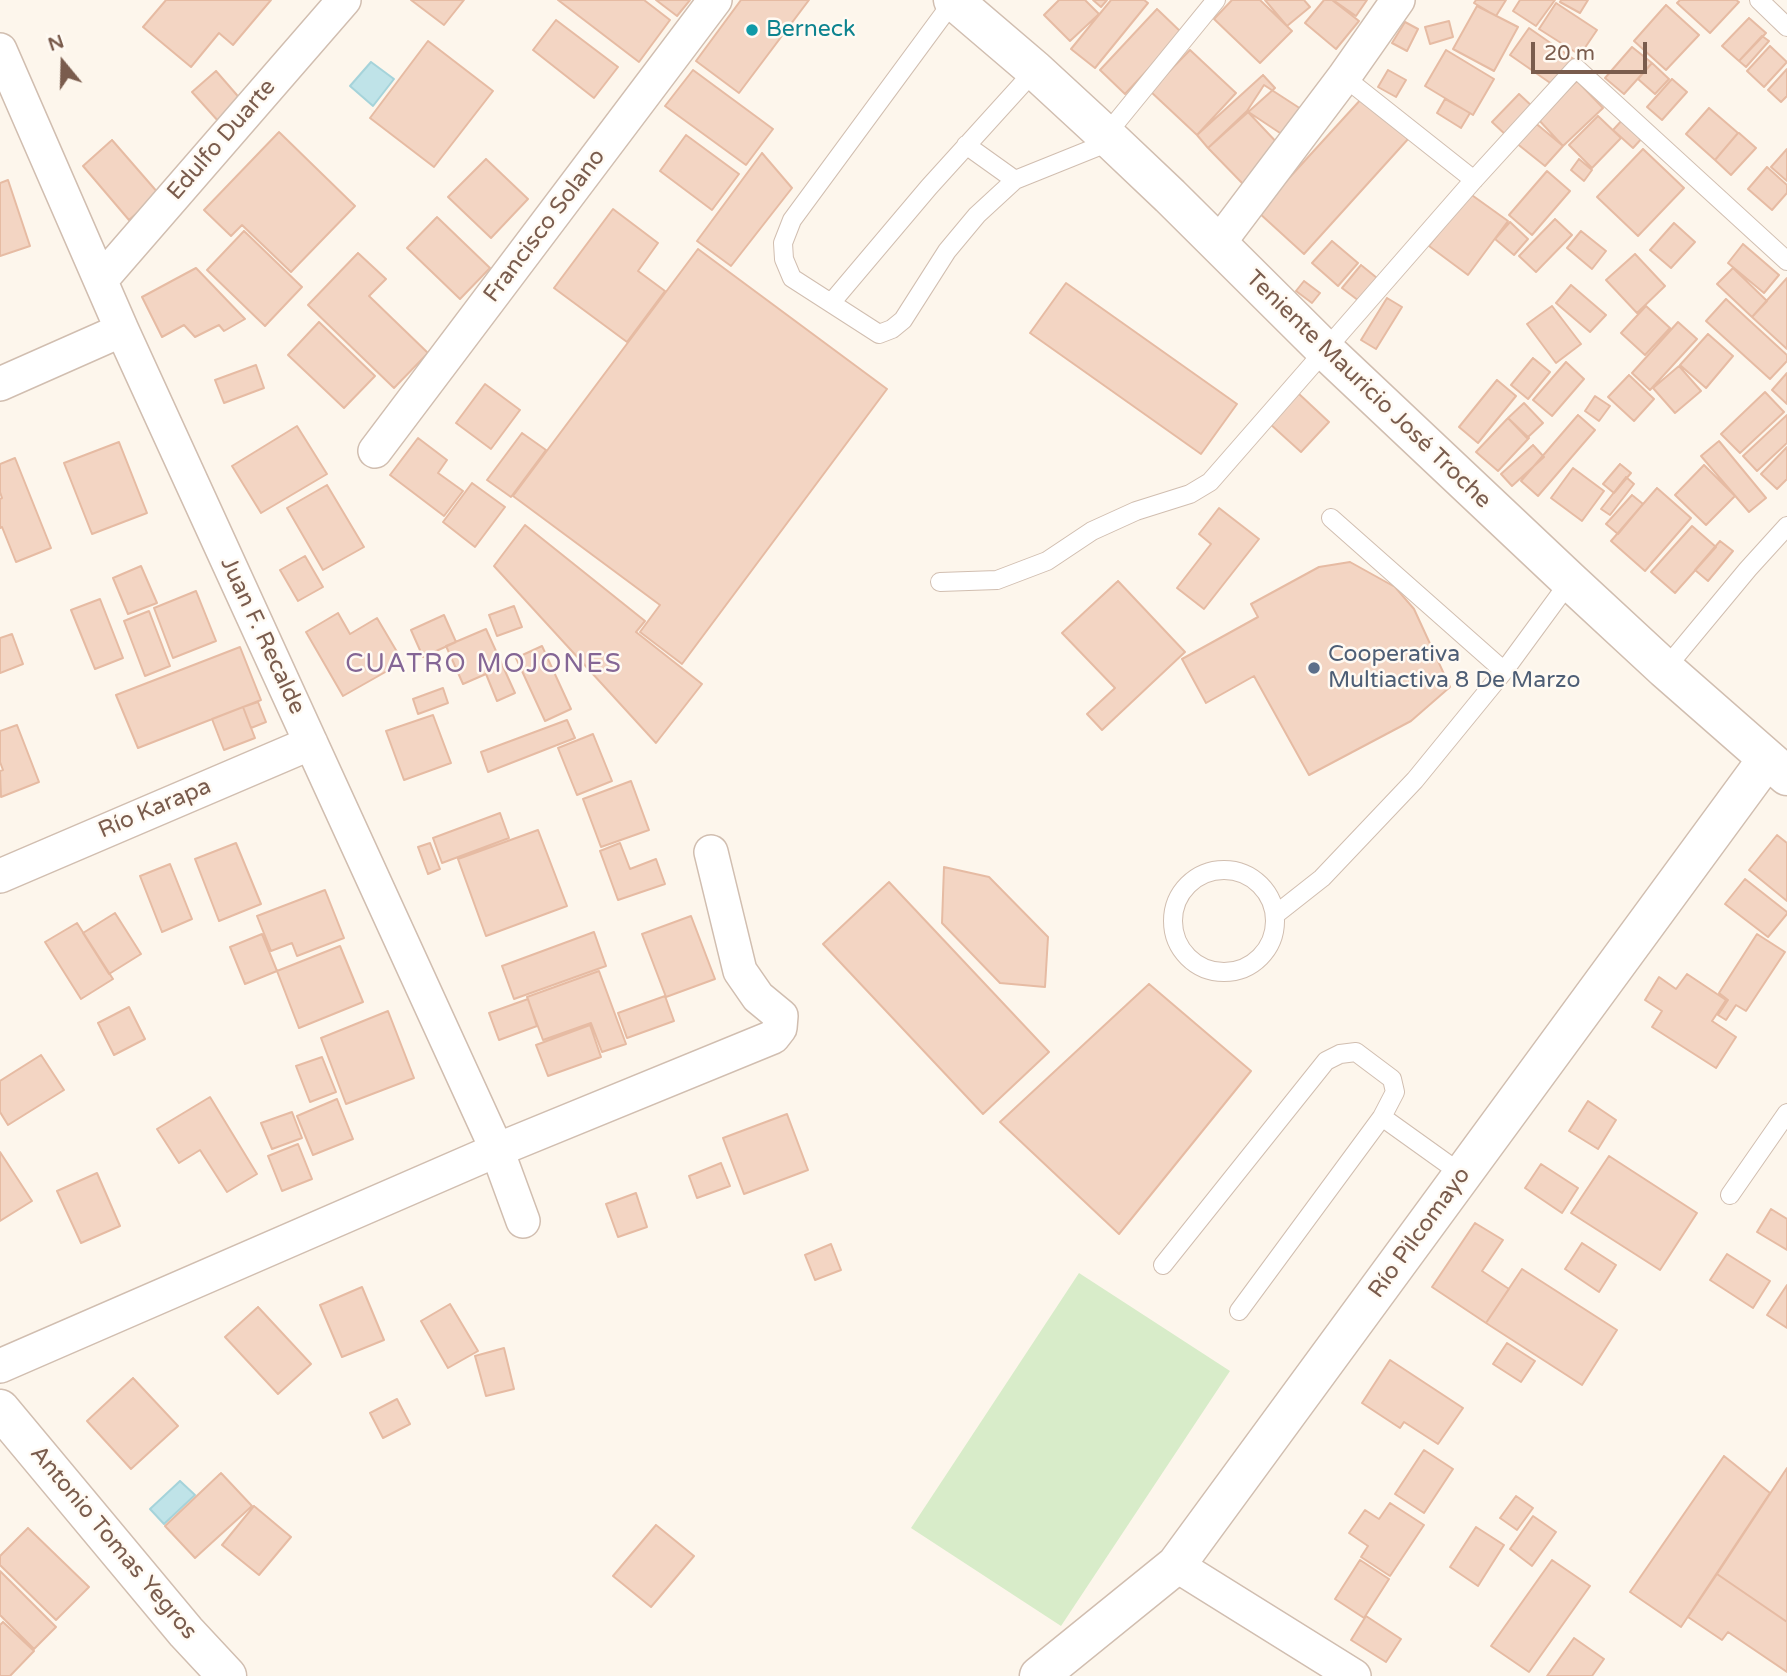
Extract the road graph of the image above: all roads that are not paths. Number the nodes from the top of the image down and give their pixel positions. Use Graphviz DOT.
graph roads {
  1 [pos="344,0"];
  2 [pos="715,0"];
  3 [pos="953,0"];
  4 [pos="1216,0"];
  5 [pos="1398,0"];
  6 [pos="1759,0"];
  7 [pos="1787,27"];
  8 [pos="0,50"];
  9 [pos="1035,70"];
  10 [pos="1344,77"];
  11 [pos="1109,138"];
  12 [pos="966,145"];
  13 [pos="1015,180"];
  14 [pos="1474,180"];
  15 [pos="1218,244"];
  16 [pos="1787,261"];
  17 [pos="101,281"];
  18 [pos="831,303"];
  19 [pos="122,330"];
  20 [pos="1325,350"];
  21 [pos="0,384"];
  22 [pos="375,452"];
  23 [pos="1331,517"];
  24 [pos="1787,526"];
  25 [pos="1570,581"];
  26 [pos="940,582"];
  27 [pos="1665,669"];
  28 [pos="1504,671"];
  29 [pos="311,743"];
  30 [pos="1777,767"];
  31 [pos="711,852"];
  32 [pos="0,876"];
  33 [pos="1275,915"];
  34 [pos="1787,1113"];
  35 [pos="1382,1117"];
  36 [pos="497,1150"];
  37 [pos="1462,1175"];
  38 [pos="1730,1195"];
  39 [pos="523,1221"];
  40 [pos="1163,1265"];
  41 [pos="1239,1311"];
  42 [pos="0,1366"];
  43 [pos="0,1409"];
  44 [pos="1176,1564"];
  45 [pos="227,1676"];
  46 [pos="1039,1676"];
  47 [pos="1354,1676"];
  1 -- 17 [label="street, Edulfo Duarte"];
  2 -- 22 [label="street, Francisco Solano"];
  3 -- 9 [label="street, Teniente Mauricio José Troche"];
  3 -- 18 [label="lane"];
  4 -- 11 [label="lane"];
  5 -- 10 [label="street"];
  6 -- 7 [label="lane"];
  8 -- 17 [label="street, Juan F. Recalde"];
  9 -- 11 [label="street, Teniente Mauricio José Troche"];
  9 -- 12 [label="lane"];
  10 -- 14 [label="lane"];
  10 -- 15 [label="street"];
  11 -- 13 [label="lane"];
  11 -- 15 [label="street, Teniente Mauricio José Troche"];
  12 -- 13 [label="lane"];
  12 -- 18 [label="lane"];
  13 -- 18 [label="lane"];
  14 -- 16 [label="lane"];
  14 -- 20 [label="lane"];
  15 -- 20 [label="street, Teniente Mauricio José Troche"];
  17 -- 19 [label="street, Juan F. Recalde"];
  19 -- 21 [label="street"];
  19 -- 29 [label="street, Juan F. Recalde"];
  20 -- 25 [label="street, Teniente Mauricio José Troche"];
  20 -- 26 [label="lane"];
  23 -- 28 [label="lane"];
  24 -- 27 [label="lane"];
  25 -- 27 [label="street, Teniente Mauricio José Troche"];
  25 -- 28 [label="lane"];
  27 -- 30 [label="street, Teniente Mauricio José Troche"];
  28 -- 33 [label="lane"];
  29 -- 32 [label="street, Río Karapa"];
  29 -- 36 [label="street, Juan F. Recalde"];
  30 -- 37 [label="street, Río Pilcomayo"];
  31 -- 36 [label="street"];
  33 -- 33 [label="lane"];
  34 -- 38 [label="lane"];
  35 -- 37 [label="lane"];
  35 -- 40 [label="lane"];
  35 -- 41 [label="lane"];
  36 -- 39 [label="street, Juan F. Recalde"];
  36 -- 42 [label="street"];
  37 -- 44 [label="street, Río Pilcomayo"];
  43 -- 45 [label="street, Antonio Tomas Yegros"];
  44 -- 46 [label="street, Río Pilcomayo"];
  44 -- 47 [label="street"];
}
